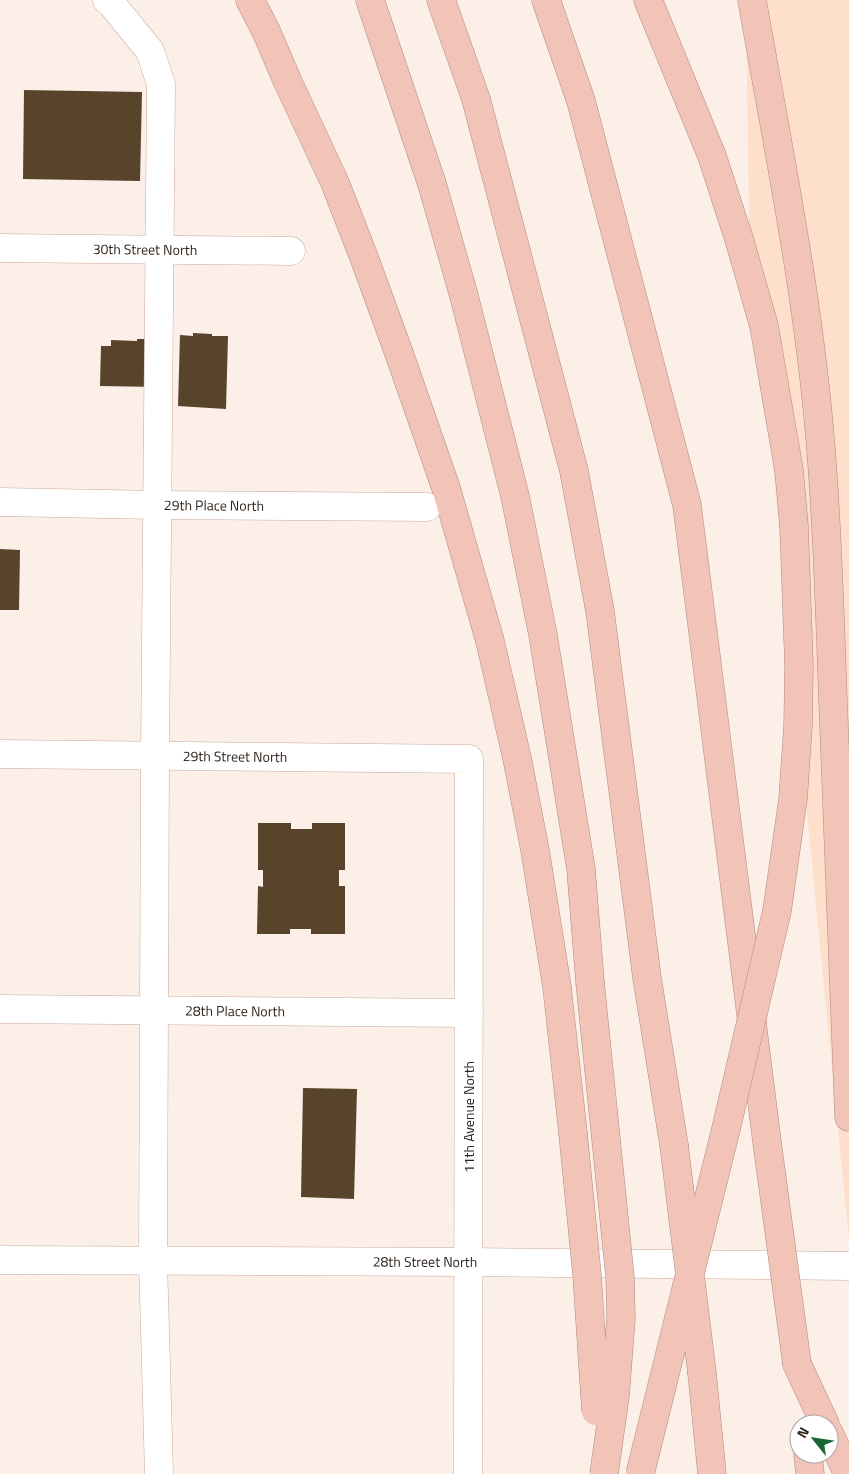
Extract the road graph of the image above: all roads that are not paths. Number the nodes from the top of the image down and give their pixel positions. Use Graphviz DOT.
graph roads {
  1 [pos="107,0"];
  2 [pos="250,0"];
  3 [pos="370,0"];
  4 [pos="441,0"];
  5 [pos="546,0"];
  6 [pos="648,0"];
  7 [pos="752,0"];
  8 [pos="0,248"];
  9 [pos="160,250"];
  10 [pos="291,251"];
  11 [pos="0,502"];
  12 [pos="158,505"];
  13 [pos="427,507"];
  14 [pos="0,754"];
  15 [pos="154,756"];
  16 [pos="470,760"];
  17 [pos="0,1008"];
  18 [pos="154,1010"];
  19 [pos="469,1013"];
  20 [pos="849,1117"];
  21 [pos="0,1260"];
  22 [pos="153,1260"];
  23 [pos="470,1262"];
  24 [pos="849,1266"];
  25 [pos="797,1364"];
  26 [pos="803,1414"];
  27 [pos="820,1414"];
  28 [pos="709,1447"];
  29 [pos="839,1455"];
  30 [pos="159,1474"];
  31 [pos="468,1474"];
  32 [pos="602,1474"];
  33 [pos="640,1474"];
  34 [pos="703,1474"];
  35 [pos="712,1474"];
  36 [pos="848,1474"];
  1 -- 9 [label="street"];
  2 -- 32 [label="highway, bridge"];
  3 -- 32 [label="highway, bridge"];
  4 -- 28 [label="highway, bridge"];
  5 -- 25 [label="highway, bridge"];
  6 -- 33 [label="highway, bridge"];
  7 -- 20 [label="highway"];
  8 -- 9 [label="street, 30th Street North"];
  9 -- 10 [label="street, 30th Street North"];
  9 -- 12 [label="street"];
  11 -- 12 [label="street, 29th Place North"];
  12 -- 13 [label="street, 29th Place North"];
  12 -- 15 [label="street"];
  14 -- 15 [label="street, 29th Street North"];
  15 -- 16 [label="street, 29th Street North"];
  15 -- 18 [label="street"];
  16 -- 19 [label="street, 11th Avenue North"];
  17 -- 18 [label="street, 28th Place North"];
  18 -- 19 [label="street, 28th Place North"];
  18 -- 22 [label="street"];
  19 -- 23 [label="street, 11th Avenue North"];
  21 -- 22 [label="street, 28th Street North"];
  22 -- 23 [label="street, 28th Street North"];
  22 -- 30 [label="street"];
  23 -- 24 [label="street, 28th Street North"];
  23 -- 31 [label="street, 11th Avenue North"];
  25 -- 26 [label="highway"];
  25 -- 27 [label="highway"];
  28 -- 34 [label="highway"];
  28 -- 35 [label="highway"];
  29 -- 36 [label="highway"];
}
